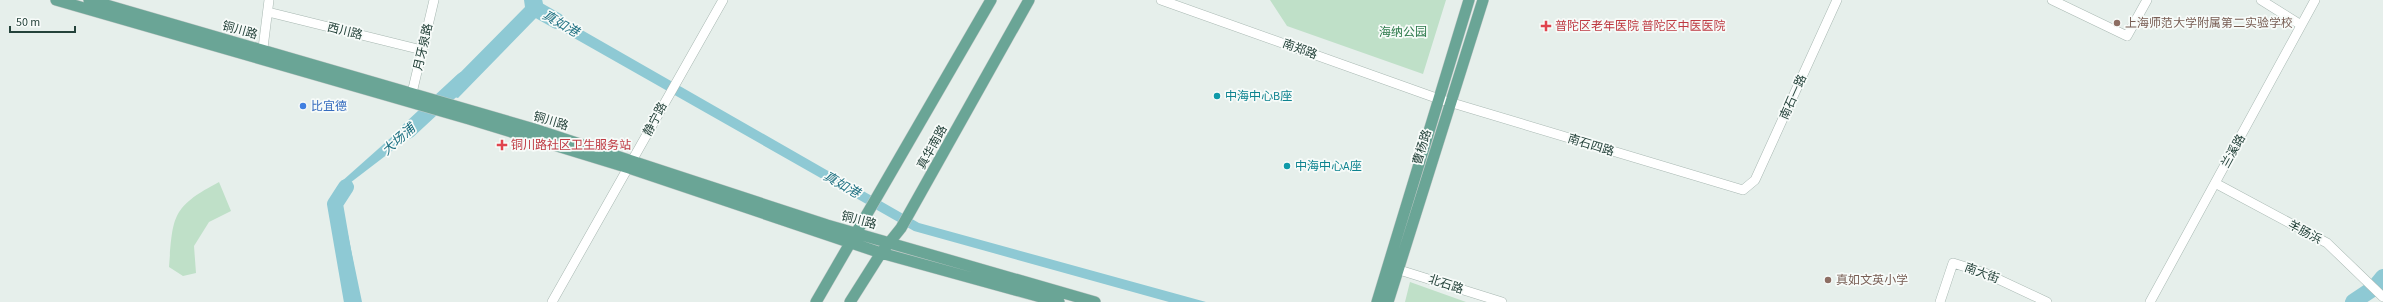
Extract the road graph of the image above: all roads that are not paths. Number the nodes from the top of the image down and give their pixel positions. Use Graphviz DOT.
graph roads {
  1 [pos="56,0"];
  2 [pos="89,0"];
  3 [pos="269,0"];
  4 [pos="434,0"];
  5 [pos="723,0"];
  6 [pos="991,0"];
  7 [pos="1029,0"];
  8 [pos="1161,0"];
  9 [pos="1469,0"];
  10 [pos="1483,0"];
  11 [pos="1837,0"];
  12 [pos="2052,0"];
  13 [pos="2147,0"];
  14 [pos="2261,0"];
  15 [pos="2315,0"];
  16 [pos="268,12"];
  17 [pos="2301,25"];
  18 [pos="422,50"];
  19 [pos="263,54"];
  20 [pos="412,94"];
  21 [pos="1444,100"];
  22 [pos="425,102"];
  23 [pos="631,164"];
  24 [pos="2215,183"];
  25 [pos="1743,190"];
  26 [pos="852,237"];
  27 [pos="889,241"];
  28 [pos="881,253"];
  29 [pos="1393,268"];
  30 [pos="2383,297"];
  31 [pos="1055,299"];
  32 [pos="552,302"];
  33 [pos="816,302"];
  34 [pos="850,302"];
  35 [pos="1094,302"];
  36 [pos="1377,302"];
  37 [pos="1388,302"];
  38 [pos="1502,302"];
  39 [pos="1940,302"];
  40 [pos="2047,302"];
  41 [pos="2150,302"];
  1 -- 19 [label="main road, 铜川路"];
  2 -- 19 [label="main road, 铜川路"];
  3 -- 16 [label="street"];
  4 -- 18 [label="street, 月牙泉路"];
  5 -- 23 [label="street, 静宁路"];
  6 -- 26 [label="main road, 真华南路"];
  7 -- 27 [label="main road, 真华南路"];
  8 -- 21 [label="street, 南郑路"];
  9 -- 21 [label="main road, 曹杨路"];
  10 -- 21 [label="main road, 曹杨路"];
  11 -- 25 [label="street, 南石一路"];
  12 -- 13 [label="street"];
  14 -- 17 [label="street"];
  15 -- 17 [label="street, 兰溪路"];
  16 -- 18 [label="street, 西川路"];
  16 -- 19 [label="street"];
  17 -- 24 [label="street, 兰溪路"];
  18 -- 20 [label="street, 月牙泉路"];
  19 -- 20 [label="main road, 铜川路"];
  19 -- 22 [label="main road, 铜川路"];
  20 -- 22 [label="main road, 铜川路"];
  21 -- 25 [label="street, 南石四路"];
  21 -- 29 [label="main road, 曹杨路"];
  22 -- 23 [label="main road, 铜川路"];
  23 -- 26 [label="main road, 铜川路"];
  23 -- 32 [label="street, 静宁路"];
  24 -- 30 [label="street, 羊肠浜"];
  24 -- 41 [label="street, 兰溪路"];
  26 -- 27 [label="main road, 铜川路"];
  26 -- 28 [label="main road, 铜川路"];
  26 -- 33 [label="main road, 真华南路"];
  27 -- 28 [label="main road, 真华南路"];
  27 -- 31 [label="main road, 铜川路"];
  28 -- 31 [label="main road, 铜川路"];
  28 -- 34 [label="main road, 真华南路"];
  29 -- 36 [label="main road, 曹杨路"];
  29 -- 37 [label="main road, 曹杨路"];
  29 -- 38 [label="street, 北石路"];
  31 -- 35 [label="main road, 铜川路"];
  39 -- 40 [label="street, 南大街"];
}
